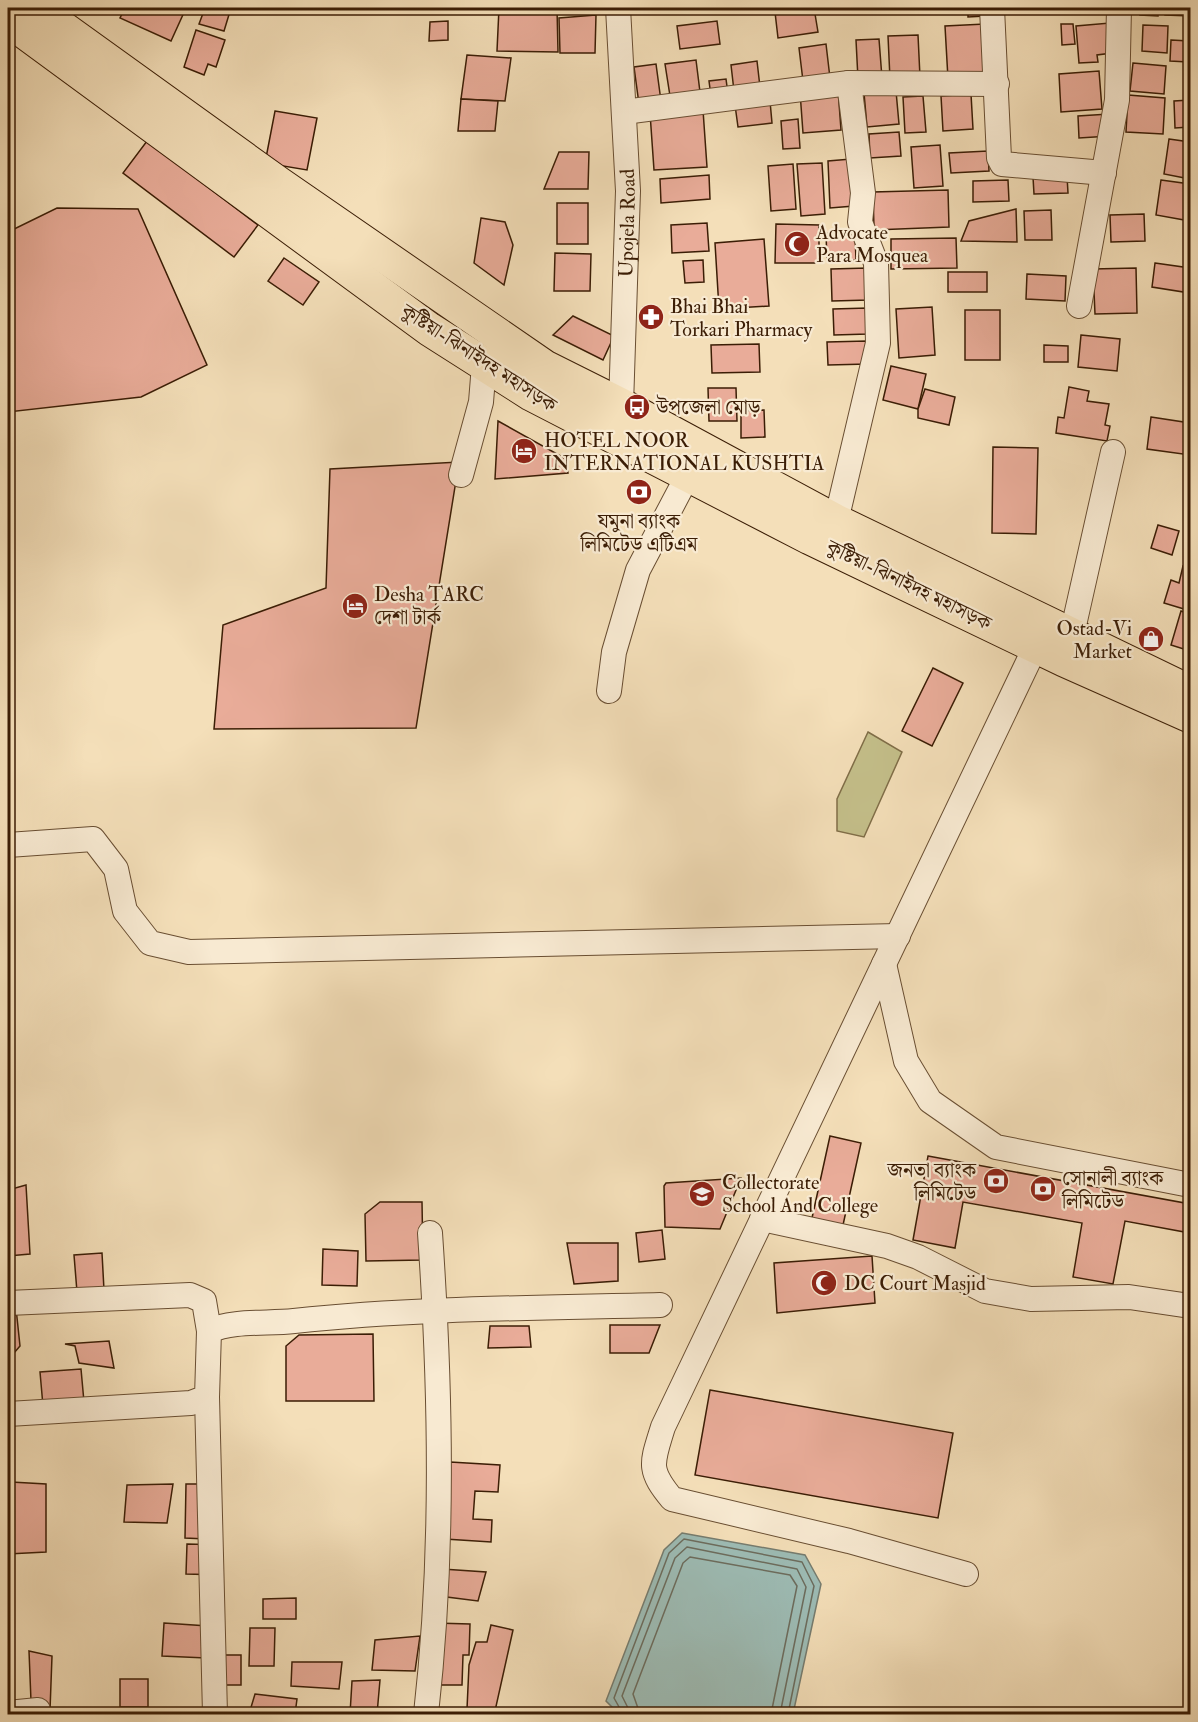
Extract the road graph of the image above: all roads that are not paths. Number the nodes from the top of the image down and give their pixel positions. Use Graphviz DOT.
graph roads {
  1 [pos="35,8"];
  2 [pos="618,8"];
  3 [pos="992,8"];
  4 [pos="1119,8"];
  5 [pos="8,20"];
  6 [pos="849,82"];
  7 [pos="997,84"];
  8 [pos="129,92"];
  9 [pos="624,112"];
  10 [pos="1104,173"];
  11 [pos="1079,306"];
  12 [pos="484,365"];
  13 [pos="621,405"];
  14 [pos="608,436"];
  15 [pos="1113,452"];
  16 [pos="688,474"];
  17 [pos="461,475"];
  18 [pos="836,521"];
  19 [pos="1051,634"];
  20 [pos="609,691"];
  21 [pos="1191,692"];
  22 [pos="1191,716"];
  23 [pos="8,845"];
  24 [pos="898,936"];
  25 [pos="884,964"];
  26 [pos="1191,1185"];
  27 [pos="762,1219"];
  28 [pos="429,1233"];
  29 [pos="8,1303"];
  30 [pos="660,1305"];
  31 [pos="1191,1306"];
  32 [pos="435,1311"];
  33 [pos="209,1331"];
  34 [pos="207,1397"];
  35 [pos="8,1414"];
  36 [pos="966,1574"];
  37 [pos="38,1710"];
  38 [pos="8,1713"];
  39 [pos="215,1714"];
  40 [pos="426,1714"];
  1 -- 8 [label="highway, কুষ্টিয়া-ঝিনাইদহ মহাসড়ক"];
  2 -- 9 [label="street, Upojela Road"];
  3 -- 7 [label="street"];
  4 -- 10 [label="street"];
  5 -- 8 [label="highway, কুষ্টিয়া-ঝিনাইদহ মহাসড়ক"];
  6 -- 7 [label="street"];
  6 -- 9 [label="street"];
  6 -- 18 [label="street"];
  7 -- 10 [label="street"];
  8 -- 12 [label="highway, কুষ্টিয়া-ঝিনাইদহ মহাসড়ক"];
  8 -- 13 [label="highway, কুষ্টিয়া-ঝিনাইদহ মহাসড়ক"];
  9 -- 13 [label="street, Upojela Road"];
  10 -- 11 [label="street"];
  12 -- 14 [label="highway, কুষ্টিয়া-ঝিনাইদহ মহাসড়ক"];
  12 -- 17 [label="street"];
  13 -- 14 [label="street, Upojela Road"];
  13 -- 18 [label="highway, কুষ্টিয়া-ঝিনাইদহ মহাসড়ক"];
  14 -- 16 [label="highway, কুষ্টিয়া-ঝিনাইদহ মহাসড়ক"];
  15 -- 19 [label="street"];
  16 -- 19 [label="highway, কুষ্টিয়া-ঝিনাইদহ মহাসড়ক"];
  16 -- 20 [label="street"];
  18 -- 19 [label="highway, কুষ্টিয়া-ঝিনাইদহ মহাসড়ক"];
  19 -- 21 [label="highway, কুষ্টিয়া-ঝিনাইদহ মহাসড়ক"];
  19 -- 22 [label="highway, কুষ্টিয়া-ঝিনাইদহ মহাসড়ক"];
  19 -- 24 [label="street"];
  23 -- 24 [label="street"];
  24 -- 25 [label="street"];
  25 -- 26 [label="street"];
  25 -- 27 [label="street"];
  27 -- 31 [label="street"];
  27 -- 36 [label="street"];
  28 -- 32 [label="street"];
  29 -- 33 [label="street"];
  30 -- 32 [label="street"];
  32 -- 33 [label="street"];
  32 -- 40 [label="street"];
  33 -- 34 [label="street"];
  34 -- 35 [label="street"];
  34 -- 39 [label="street"];
  37 -- 38 [label="street"];
}
